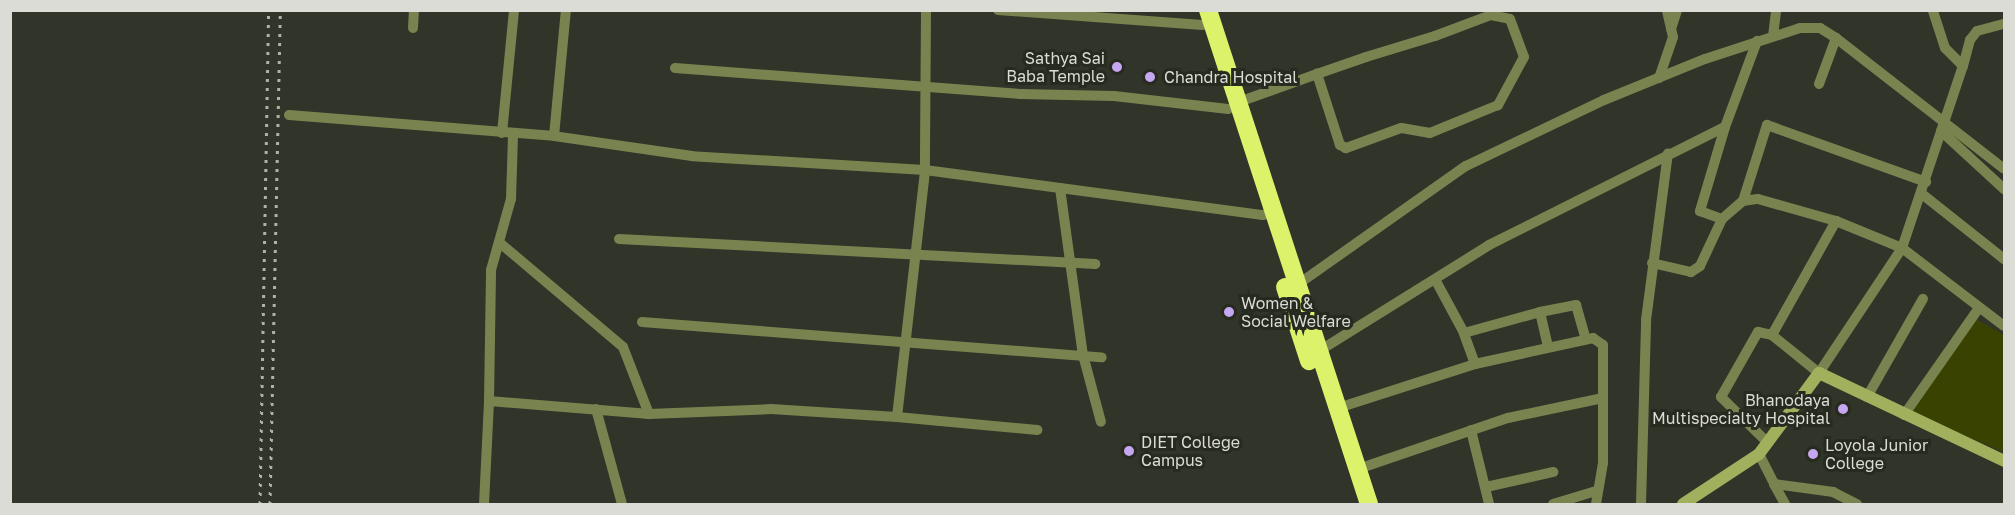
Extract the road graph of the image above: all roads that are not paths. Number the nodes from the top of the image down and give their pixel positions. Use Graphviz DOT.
graph roads {
  1 [pos="414,10"];
  2 [pos="514,10"];
  3 [pos="566,10"];
  4 [pos="926,10"];
  5 [pos="998,10"];
  6 [pos="1667,10"];
  7 [pos="1677,10"];
  8 [pos="1776,10"];
  9 [pos="1933,10"];
  10 [pos="1203,15"];
  11 [pos="2004,24"];
  12 [pos="413,28"];
  13 [pos="1671,29"];
  14 [pos="1773,36"];
  15 [pos="1836,38"];
  16 [pos="1757,41"];
  17 [pos="1963,66"];
  18 [pos="675,69"];
  19 [pos="1317,74"];
  20 [pos="1659,78"];
  21 [pos="1819,84"];
  22 [pos="926,86"];
  23 [pos="1232,106"];
  24 [pos="289,115"];
  25 [pos="1942,119"];
  26 [pos="1725,128"];
  27 [pos="508,134"];
  28 [pos="1942,135"];
  29 [pos="554,136"];
  30 [pos="1668,153"];
  31 [pos="2004,169"];
  32 [pos="925,170"];
  33 [pos="1926,182"];
  34 [pos="1060,188"];
  35 [pos="2004,189"];
  36 [pos="1922,194"];
  37 [pos="1743,201"];
  38 [pos="1267,214"];
  39 [pos="1722,219"];
  40 [pos="1836,221"];
  41 [pos="619,239"];
  42 [pos="500,243"];
  43 [pos="1902,248"];
  44 [pos="915,254"];
  45 [pos="2004,259"];
  46 [pos="1069,262"];
  47 [pos="1652,263"];
  48 [pos="1095,264"];
  49 [pos="1436,281"];
  50 [pos="1297,285"];
  51 [pos="1923,299"];
  52 [pos="1979,308"];
  53 [pos="1540,312"];
  54 [pos="642,322"];
  55 [pos="2004,326"];
  56 [pos="1464,333"];
  57 [pos="1772,335"];
  58 [pos="1586,339"];
  59 [pos="905,342"];
  60 [pos="1548,347"];
  61 [pos="1319,351"];
  62 [pos="1083,355"];
  63 [pos="1102,357"];
  64 [pos="1475,364"];
  65 [pos="1819,373"];
  66 [pos="1867,397"];
  67 [pos="1603,398"];
  68 [pos="489,401"];
  69 [pos="1338,408"];
  70 [pos="596,409"];
  71 [pos="649,414"];
  72 [pos="1904,415"];
  73 [pos="897,417"];
  74 [pos="1101,422"];
  75 [pos="1037,430"];
  76 [pos="1471,430"];
  77 [pos="1768,443"];
  78 [pos="1759,454"];
  79 [pos="2004,462"];
  80 [pos="1358,469"];
  81 [pos="1553,472"];
  82 [pos="1774,484"];
  83 [pos="1486,487"];
  84 [pos="1596,491"];
  85 [pos="484,504"];
  86 [pos="622,504"];
  87 [pos="1358,504"];
  88 [pos="1369,504"];
  89 [pos="1489,504"];
  90 [pos="1553,504"];
  91 [pos="1596,504"];
  92 [pos="1641,504"];
  93 [pos="1683,504"];
  94 [pos="1785,504"];
  95 [pos="1857,504"];
  1 -- 12 [label="street"];
  2 -- 27 [label="street"];
  3 -- 29 [label="street"];
  4 -- 22 [label="street"];
  5 -- 10 [label="street"];
  6 -- 13 [label="street"];
  7 -- 13 [label="street"];
  8 -- 14 [label="street"];
  9 -- 17 [label="street"];
  10 -- 23 [label="highway"];
  11 -- 17 [label="street"];
  13 -- 20 [label="street"];
  14 -- 15 [label="street"];
  14 -- 16 [label="street"];
  15 -- 21 [label="street"];
  15 -- 25 [label="street"];
  16 -- 20 [label="street"];
  16 -- 26 [label="street"];
  17 -- 25 [label="street"];
  18 -- 22 [label="street"];
  19 -- 19 [label="street"];
  19 -- 23 [label="street"];
  20 -- 50 [label="street"];
  22 -- 23 [label="street"];
  22 -- 32 [label="street"];
  23 -- 38 [label="highway"];
  24 -- 27 [label="street"];
  25 -- 28 [label="street"];
  25 -- 31 [label="street"];
  26 -- 30 [label="street"];
  26 -- 39 [label="street"];
  27 -- 29 [label="street"];
  27 -- 42 [label="street"];
  28 -- 33 [label="street"];
  28 -- 35 [label="street"];
  29 -- 32 [label="street"];
  30 -- 47 [label="street"];
  30 -- 49 [label="street"];
  32 -- 34 [label="street"];
  32 -- 44 [label="street"];
  33 -- 36 [label="street"];
  33 -- 37 [label="street"];
  34 -- 38 [label="street"];
  34 -- 46 [label="street"];
  36 -- 43 [label="street"];
  36 -- 45 [label="street"];
  37 -- 39 [label="street"];
  37 -- 40 [label="street"];
  38 -- 50 [label="highway"];
  38 -- 87 [label="highway"];
  39 -- 47 [label="street"];
  40 -- 43 [label="street"];
  40 -- 57 [label="street"];
  41 -- 44 [label="street"];
  42 -- 68 [label="street"];
  42 -- 71 [label="street"];
  43 -- 52 [label="street"];
  43 -- 65 [label="street"];
  44 -- 46 [label="street"];
  44 -- 59 [label="street"];
  46 -- 48 [label="street"];
  46 -- 62 [label="street"];
  47 -- 92 [label="street"];
  49 -- 56 [label="street"];
  49 -- 61 [label="street"];
  50 -- 61 [label="highway"];
  51 -- 66 [label="street"];
  52 -- 55 [label="street"];
  52 -- 72 [label="street"];
  53 -- 56 [label="street"];
  53 -- 58 [label="street"];
  53 -- 60 [label="street"];
  54 -- 59 [label="street"];
  56 -- 64 [label="street"];
  57 -- 65 [label="street"];
  57 -- 77 [label="street"];
  58 -- 60 [label="street"];
  58 -- 67 [label="street"];
  59 -- 62 [label="street"];
  59 -- 73 [label="street"];
  60 -- 64 [label="street"];
  61 -- 69 [label="highway"];
  62 -- 63 [label="street"];
  62 -- 74 [label="street"];
  64 -- 69 [label="street"];
  65 -- 66 [label="street"];
  65 -- 77 [label="street"];
  66 -- 72 [label="street"];
  67 -- 76 [label="street"];
  67 -- 84 [label="street"];
  68 -- 70 [label="street"];
  68 -- 85 [label="street"];
  69 -- 80 [label="highway"];
  70 -- 71 [label="street"];
  70 -- 86 [label="street"];
  71 -- 73 [label="street"];
  72 -- 79 [label="street"];
  73 -- 75 [label="street"];
  76 -- 80 [label="street"];
  76 -- 83 [label="street"];
  77 -- 78 [label="street"];
  78 -- 82 [label="street"];
  78 -- 93 [label="street"];
  80 -- 88 [label="highway"];
  81 -- 83 [label="street"];
  82 -- 94 [label="street"];
  82 -- 95 [label="street"];
  83 -- 89 [label="street"];
  84 -- 90 [label="street"];
  84 -- 91 [label="street"];
}
